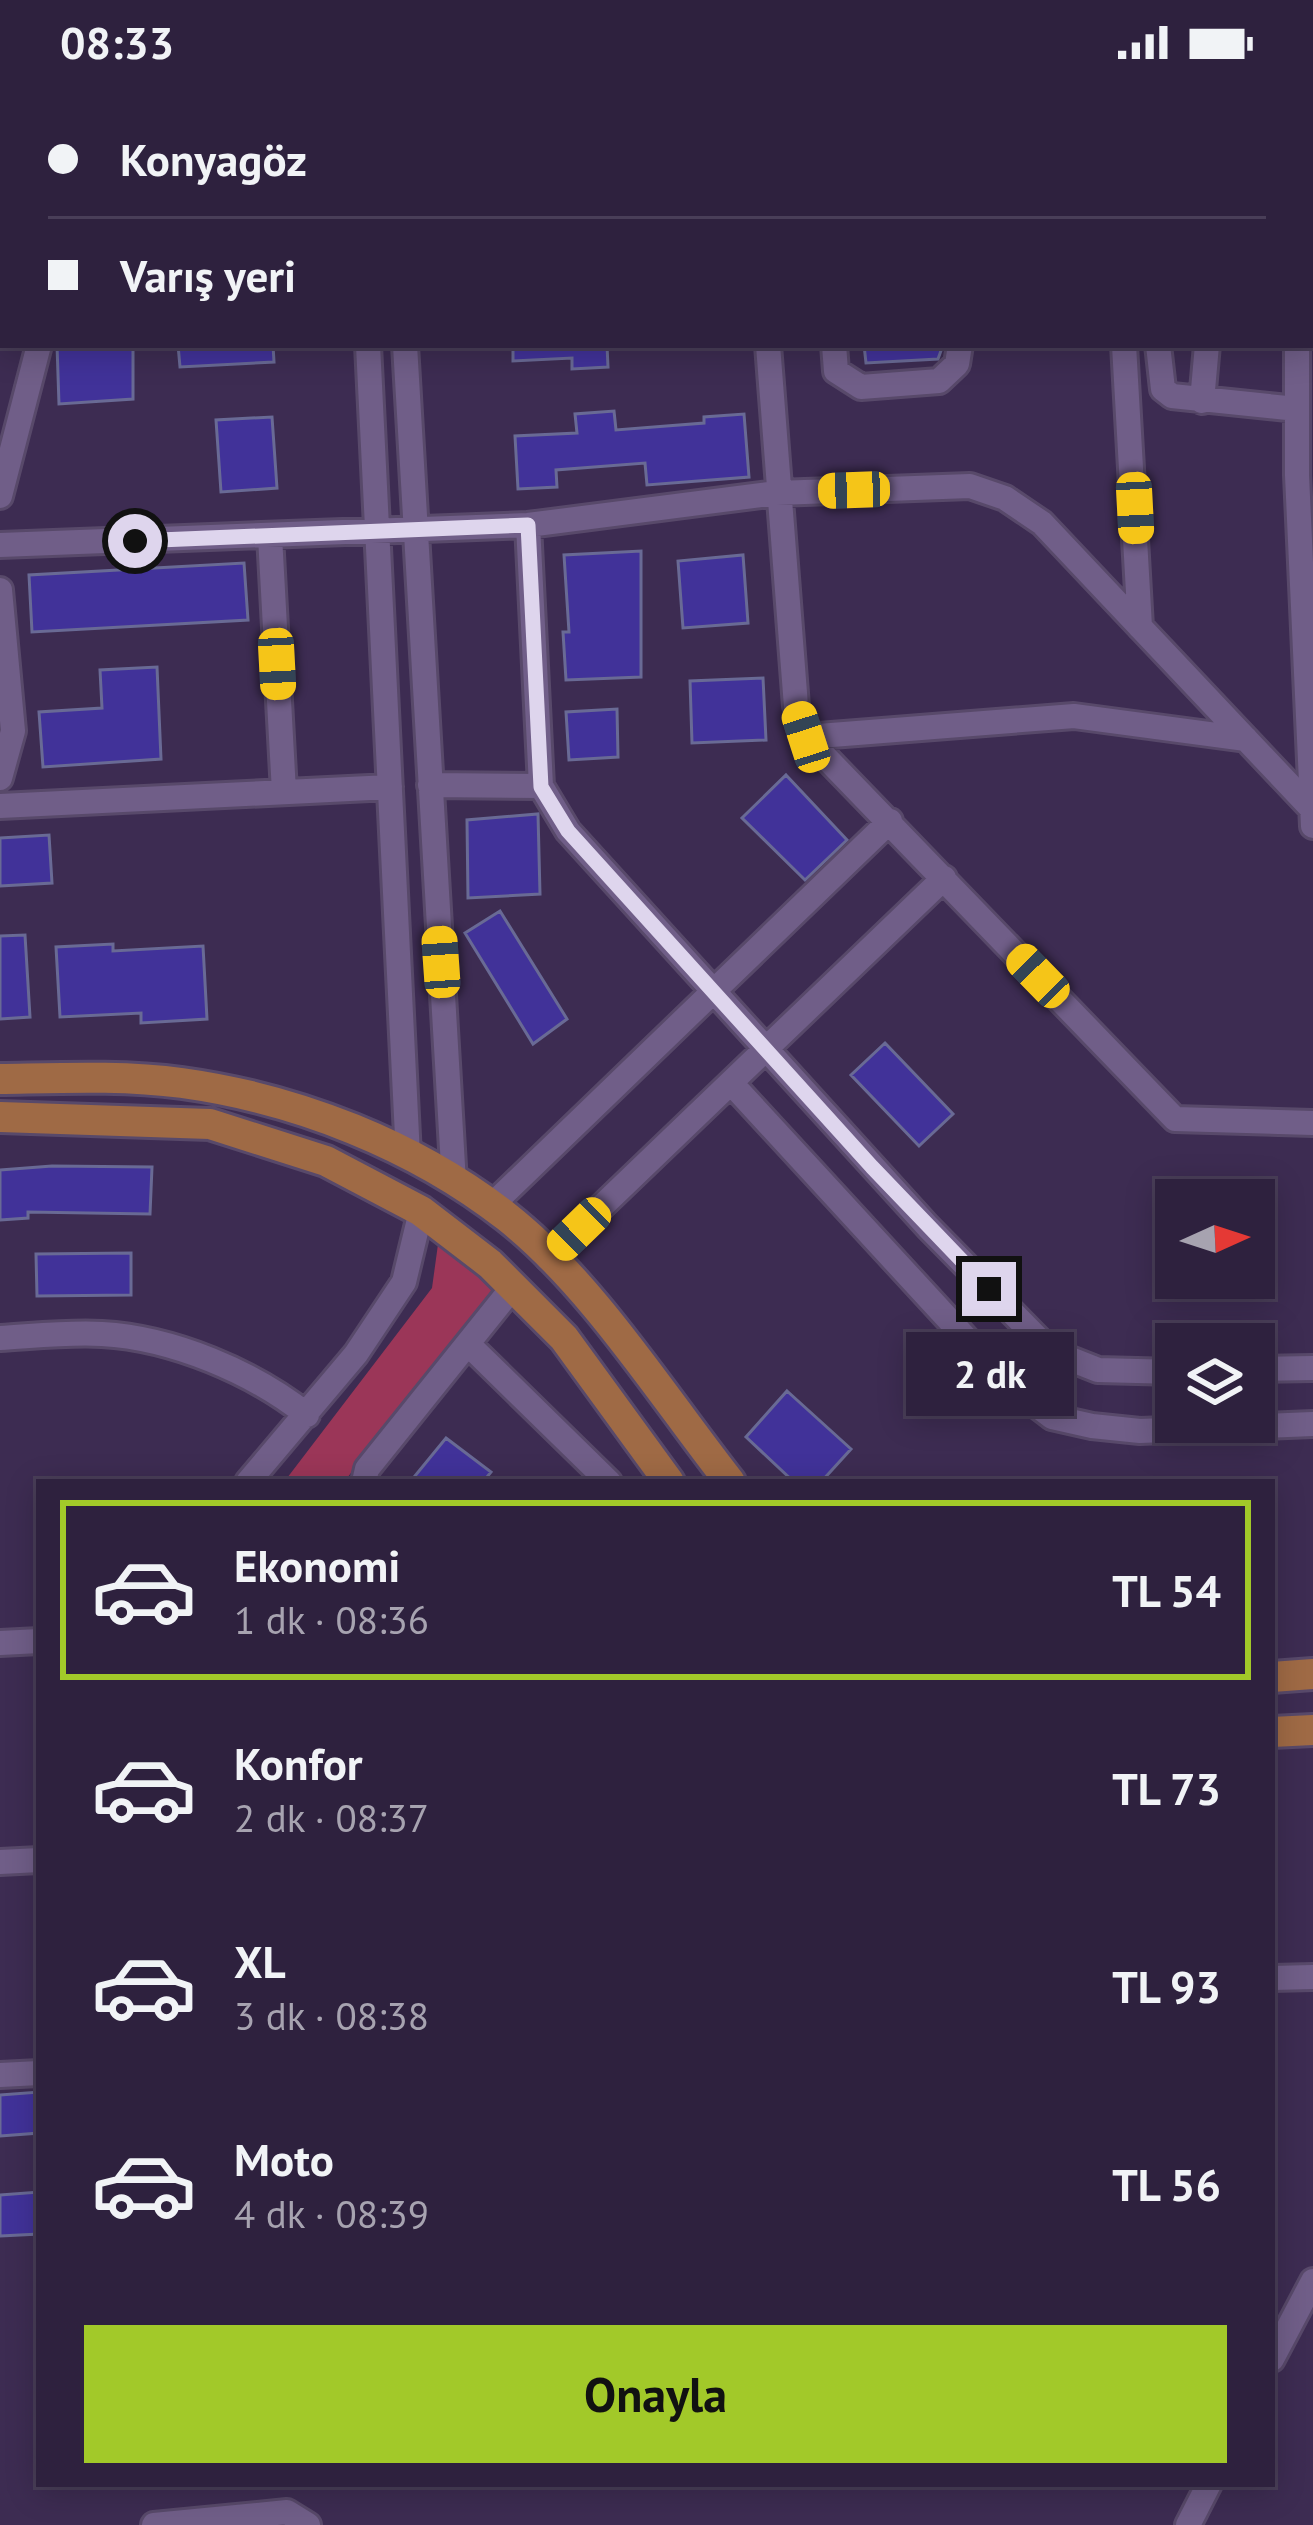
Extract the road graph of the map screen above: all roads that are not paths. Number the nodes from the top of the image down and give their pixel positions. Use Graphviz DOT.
graph roads {
  1 [pos="38,348"];
  2 [pos="368,348"];
  3 [pos="406,348"];
  4 [pos="769,348"];
  5 [pos="834,348"];
  6 [pos="960,348"];
  7 [pos="1124,348"];
  8 [pos="1158,348"];
  9 [pos="1207,348"];
  10 [pos="1297,348"];
  11 [pos="1202,401"];
  12 [pos="1297,409"];
  13 [pos="1305,475"];
  14 [pos="777,494"];
  15 [pos="0,496"];
  16 [pos="528,525"];
  17 [pos="418,528"];
  18 [pos="377,533"];
  19 [pos="270,536"];
  20 [pos="0,545"];
  21 [pos="0,590"];
  22 [pos="1140,627"];
  23 [pos="806,737"];
  24 [pos="1246,739"];
  25 [pos="0,778"];
  26 [pos="430,785"];
  27 [pos="541,787"];
  28 [pos="390,788"];
  29 [pos="284,793"];
  30 [pos="0,806"];
  31 [pos="1312,809"];
  32 [pos="890,821"];
  33 [pos="1313,826"];
  34 [pos="944,878"];
  35 [pos="713,994"];
  36 [pos="766,1052"];
  37 [pos="0,1078"];
  38 [pos="732,1084"];
  39 [pos="0,1117"];
  40 [pos="1313,1124"];
  41 [pos="408,1156"];
  42 [pos="454,1183"];
  43 [pos="491,1206"];
  44 [pos="421,1210"];
  45 [pos="548,1258"];
  46 [pos="513,1287"];
  47 [pos="0,1337"];
  48 [pos="467,1344"];
  49 [pos="1313,1368"];
  50 [pos="1275,1369"];
  51 [pos="1155,1371"];
  52 [pos="307,1415"];
  53 [pos="1313,1424"];
  54 [pos="251,1479"];
  55 [pos="365,1479"];
  56 [pos="607,1479"];
  57 [pos="667,1479"];
  58 [pos="728,1479"];
  59 [pos="36,1641"];
  60 [pos="0,1643"];
  61 [pos="1313,1674"];
  62 [pos="1275,1678"];
  63 [pos="1313,1730"];
  64 [pos="1275,1732"];
  65 [pos="36,1860"];
  66 [pos="0,1862"];
  67 [pos="1313,1977"];
  68 [pos="1275,1978"];
  69 [pos="36,2073"];
  70 [pos="0,2075"];
  71 [pos="1313,2281"];
  72 [pos="1275,2353"];
  73 [pos="1207,2487"];
  74 [pos="154,2525"];
  75 [pos="308,2525"];
  76 [pos="1188,2525"];
  1 -- 15 [label="street"];
  2 -- 18 [label="street"];
  3 -- 17 [label="street"];
  4 -- 14 [label="street"];
  5 -- 6 [label="street"];
  7 -- 22 [label="street"];
  8 -- 11 [label="street"];
  9 -- 11 [label="street"];
  10 -- 12 [label="street"];
  11 -- 12 [label="street"];
  12 -- 13 [label="street"];
  13 -- 31 [label="street"];
  14 -- 16 [label="street"];
  14 -- 22 [label="street"];
  14 -- 23 [label="street"];
  16 -- 17 [label="street"];
  16 -- 27 [label="street"];
  17 -- 18 [label="street"];
  17 -- 26 [label="street"];
  18 -- 19 [label="street"];
  18 -- 28 [label="street"];
  19 -- 20 [label="street"];
  19 -- 29 [label="street"];
  21 -- 25 [label="street"];
  22 -- 24 [label="street"];
  23 -- 24 [label="street"];
  23 -- 32 [label="street"];
  24 -- 31 [label="street"];
  26 -- 27 [label="street"];
  26 -- 42 [label="street"];
  27 -- 35 [label="street"];
  28 -- 29 [label="street"];
  28 -- 41 [label="street"];
  29 -- 30 [label="street"];
  31 -- 33 [label="street"];
  32 -- 34 [label="street"];
  32 -- 35 [label="street"];
  34 -- 36 [label="street"];
  34 -- 40 [label="street"];
  35 -- 36 [label="street"];
  35 -- 43 [label="street"];
  36 -- 38 [label="street"];
  36 -- 51 [label="street"];
  37 -- 41 [label="main road"];
  38 -- 45 [label="street"];
  38 -- 53 [label="street"];
  39 -- 44 [label="main road"];
  41 -- 42 [label="main road"];
  42 -- 43 [label="main road"];
  43 -- 45 [label="main road"];
  44 -- 46 [label="main road"];
  44 -- 52 [label="street"];
  45 -- 58 [label="main road"];
  46 -- 48 [label="street"];
  46 -- 57 [label="main road"];
  47 -- 52 [label="street"];
  48 -- 55 [label="street"];
  48 -- 56 [label="street"];
  49 -- 50 [label="street"];
  52 -- 54 [label="street"];
  59 -- 60 [label="street"];
  61 -- 62 [label="main road"];
  63 -- 64 [label="main road"];
  65 -- 66 [label="street"];
  67 -- 68 [label="street"];
  69 -- 70 [label="street"];
  71 -- 72 [label="street"];
  73 -- 76 [label="street"];
  74 -- 75 [label="street"];
}
